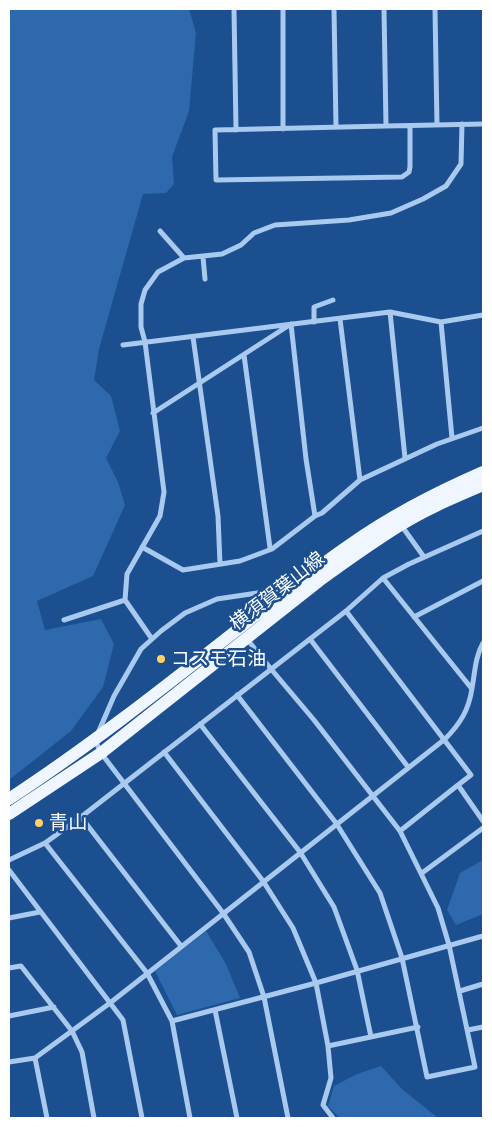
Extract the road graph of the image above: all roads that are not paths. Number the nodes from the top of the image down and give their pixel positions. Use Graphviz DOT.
graph roads {
  1 [pos="234,9"];
  2 [pos="282,9"];
  3 [pos="334,9"];
  4 [pos="384,9"];
  5 [pos="435,9"];
  6 [pos="462,124"];
  7 [pos="483,124"];
  8 [pos="437,125"];
  9 [pos="386,126"];
  10 [pos="410,126"];
  11 [pos="336,127"];
  12 [pos="284,129"];
  13 [pos="236,130"];
  14 [pos="160,231"];
  15 [pos="203,257"];
  16 [pos="184,258"];
  17 [pos="205,279"];
  18 [pos="333,300"];
  19 [pos="390,312"];
  20 [pos="483,315"];
  21 [pos="340,319"];
  22 [pos="314,322"];
  23 [pos="441,322"];
  24 [pos="291,324"];
  25 [pos="193,337"];
  26 [pos="145,342"];
  27 [pos="123,345"];
  28 [pos="244,354"];
  29 [pos="199,383"];
  30 [pos="153,413"];
  31 [pos="483,428"];
  32 [pos="452,438"];
  33 [pos="405,458"];
  34 [pos="483,472"];
  35 [pos="360,480"];
  36 [pos="483,485"];
  37 [pos="315,516"];
  38 [pos="400,525"];
  39 [pos="483,531"];
  40 [pos="142,547"];
  41 [pos="270,548"];
  42 [pos="424,557"];
  43 [pos="220,564"];
  44 [pos="383,578"];
  45 [pos="483,581"];
  46 [pos="292,588"];
  47 [pos="125,600"];
  48 [pos="346,611"];
  49 [pos="414,617"];
  50 [pos="64,620"];
  51 [pos="247,638"];
  52 [pos="152,639"];
  53 [pos="310,639"];
  54 [pos="483,643"];
  55 [pos="270,669"];
  56 [pos="472,689"];
  57 [pos="237,695"];
  58 [pos="200,724"];
  59 [pos="445,738"];
  60 [pos="95,740"];
  61 [pos="164,752"];
  62 [pos="101,753"];
  63 [pos="408,767"];
  64 [pos="124,784"];
  65 [pos="458,785"];
  66 [pos="371,796"];
  67 [pos="9,799"];
  68 [pos="9,814"];
  69 [pos="81,817"];
  70 [pos="483,821"];
  71 [pos="336,823"];
  72 [pos="483,828"];
  73 [pos="400,831"];
  74 [pos="45,843"];
  75 [pos="300,852"];
  76 [pos="9,860"];
  77 [pos="9,870"];
  78 [pos="422,873"];
  79 [pos="263,881"];
  80 [pos="40,912"];
  81 [pos="223,913"];
  82 [pos="9,918"];
  83 [pos="483,936"];
  84 [pos="449,944"];
  85 [pos="181,946"];
  86 [pos="402,958"];
  87 [pos="9,968"];
  88 [pos="357,970"];
  89 [pos="147,973"];
  90 [pos="316,983"];
  91 [pos="483,984"];
  92 [pos="460,990"];
  93 [pos="264,997"];
  94 [pos="110,1003"];
  95 [pos="54,1007"];
  96 [pos="215,1010"];
  97 [pos="9,1016"];
  98 [pos="172,1021"];
  99 [pos="418,1027"];
  100 [pos="483,1027"];
  101 [pos="72,1030"];
  102 [pos="468,1030"];
  103 [pos="371,1037"];
  104 [pos="328,1046"];
  105 [pos="35,1058"];
  106 [pos="9,1062"];
  107 [pos="46,1118"];
  108 [pos="94,1118"];
  109 [pos="142,1118"];
  110 [pos="190,1118"];
  111 [pos="237,1118"];
  112 [pos="288,1118"];
  113 [pos="333,1118"];
  1 -- 13 [label="street"];
  2 -- 12 [label="street"];
  3 -- 11 [label="street"];
  4 -- 9 [label="street"];
  5 -- 8 [label="street"];
  6 -- 7 [label="street"];
  6 -- 8 [label="street"];
  6 -- 15 [label="street"];
  8 -- 10 [label="street"];
  9 -- 10 [label="street"];
  9 -- 11 [label="street"];
  10 -- 13 [label="street"];
  11 -- 12 [label="street"];
  12 -- 13 [label="street"];
  14 -- 16 [label="street"];
  15 -- 16 [label="street"];
  15 -- 17 [label="street"];
  16 -- 26 [label="street"];
  18 -- 22 [label="street"];
  19 -- 21 [label="street"];
  19 -- 23 [label="street"];
  19 -- 33 [label="street"];
  20 -- 23 [label="street"];
  21 -- 22 [label="street"];
  21 -- 35 [label="street"];
  22 -- 24 [label="street"];
  23 -- 32 [label="street"];
  24 -- 25 [label="street"];
  24 -- 28 [label="street"];
  24 -- 37 [label="street"];
  25 -- 26 [label="street"];
  25 -- 29 [label="street"];
  26 -- 27 [label="street"];
  26 -- 30 [label="street"];
  28 -- 29 [label="street"];
  28 -- 41 [label="street"];
  29 -- 30 [label="street"];
  29 -- 43 [label="street"];
  30 -- 40 [label="street"];
  31 -- 32 [label="street"];
  32 -- 33 [label="street"];
  33 -- 35 [label="street"];
  34 -- 46 [label="main road, 横須賀葉山線"];
  35 -- 37 [label="street"];
  36 -- 38 [label="main road, 横須賀葉山線"];
  37 -- 41 [label="street"];
  38 -- 42 [label="street"];
  38 -- 51 [label="main road, 横須賀葉山線"];
  39 -- 42 [label="street"];
  40 -- 43 [label="street"];
  40 -- 47 [label="street"];
  41 -- 43 [label="street"];
  42 -- 44 [label="street"];
  44 -- 48 [label="street"];
  44 -- 49 [label="street"];
  45 -- 49 [label="street"];
  46 -- 52 [label="street"];
  46 -- 60 [label="main road, 横須賀葉山線"];
  47 -- 50 [label="street"];
  47 -- 52 [label="street"];
  48 -- 53 [label="street"];
  48 -- 59 [label="street"];
  49 -- 56 [label="street"];
  51 -- 55 [label="street"];
  51 -- 62 [label="main road, 横須賀葉山線"];
  52 -- 60 [label="street"];
  53 -- 55 [label="street"];
  53 -- 63 [label="street"];
  54 -- 56 [label="street"];
  55 -- 57 [label="street"];
  55 -- 66 [label="street"];
  56 -- 59 [label="street"];
  57 -- 58 [label="street"];
  57 -- 71 [label="street"];
  58 -- 61 [label="street"];
  58 -- 75 [label="street"];
  59 -- 63 [label="street"];
  59 -- 65 [label="street"];
  60 -- 62 [label="street"];
  60 -- 67 [label="main road, 横須賀葉山線"];
  61 -- 64 [label="street"];
  61 -- 79 [label="street"];
  62 -- 64 [label="street"];
  62 -- 68 [label="main road, 横須賀葉山線"];
  63 -- 66 [label="street"];
  64 -- 69 [label="street"];
  64 -- 81 [label="street"];
  65 -- 70 [label="street"];
  65 -- 73 [label="street"];
  66 -- 71 [label="street"];
  66 -- 73 [label="street"];
  69 -- 74 [label="street"];
  69 -- 85 [label="street"];
  71 -- 75 [label="street"];
  71 -- 86 [label="street"];
  72 -- 78 [label="street"];
  73 -- 78 [label="street"];
  74 -- 76 [label="street"];
  74 -- 89 [label="street"];
  75 -- 79 [label="street"];
  75 -- 88 [label="street"];
  77 -- 80 [label="street"];
  78 -- 84 [label="street"];
  79 -- 81 [label="street"];
  79 -- 90 [label="street"];
  80 -- 82 [label="street"];
  80 -- 94 [label="street"];
  81 -- 85 [label="street"];
  81 -- 93 [label="street"];
  83 -- 84 [label="street"];
  84 -- 86 [label="street"];
  84 -- 92 [label="street"];
  85 -- 89 [label="street"];
  86 -- 88 [label="street"];
  86 -- 99 [label="street"];
  87 -- 95 [label="street"];
  88 -- 90 [label="street"];
  88 -- 103 [label="street"];
  89 -- 94 [label="street"];
  89 -- 98 [label="street"];
  90 -- 93 [label="street"];
  90 -- 104 [label="street"];
  91 -- 92 [label="street"];
  92 -- 102 [label="street"];
  93 -- 96 [label="street"];
  93 -- 112 [label="street"];
  94 -- 101 [label="street"];
  94 -- 109 [label="street"];
  95 -- 97 [label="street"];
  95 -- 101 [label="street"];
  96 -- 98 [label="street"];
  96 -- 111 [label="street"];
  98 -- 110 [label="street"];
  99 -- 102 [label="street"];
  99 -- 103 [label="street"];
  100 -- 102 [label="street"];
  101 -- 105 [label="street"];
  101 -- 108 [label="street"];
  103 -- 104 [label="street"];
  104 -- 113 [label="street"];
  105 -- 106 [label="street"];
  105 -- 107 [label="street"];
}
